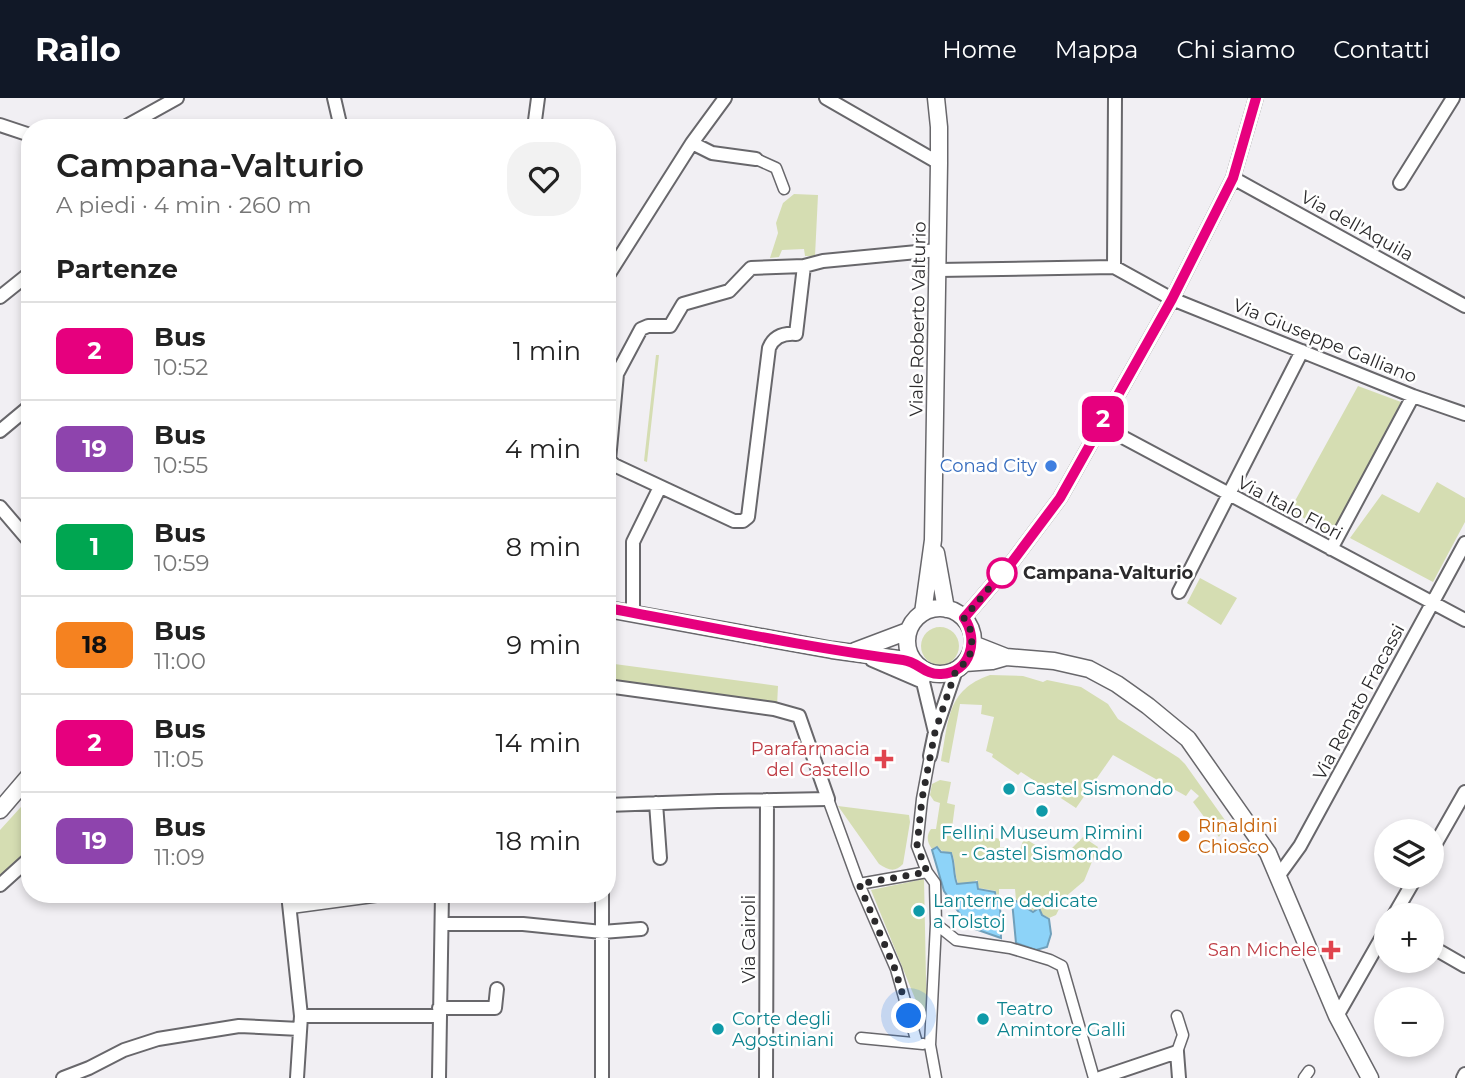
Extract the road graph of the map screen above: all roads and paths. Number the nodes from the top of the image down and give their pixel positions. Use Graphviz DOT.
graph roads {
  1 [pos="177,98"];
  2 [pos="334,98"];
  3 [pos="538,98"];
  4 [pos="725,98"];
  5 [pos="826,98"];
  6 [pos="936,98"];
  7 [pos="1115,98"];
  8 [pos="1256,98"];
  9 [pos="1453,98"];
  10 [pos="139,119"];
  11 [pos="339,119"];
  12 [pos="535,119"];
  13 [pos="0,125"];
  14 [pos="21,132"];
  15 [pos="692,143"];
  16 [pos="756,159"];
  17 [pos="939,163"];
  18 [pos="1233,178"];
  19 [pos="1399,183"];
  20 [pos="784,189"];
  21 [pos="938,250"];
  22 [pos="616,263"];
  23 [pos="804,266"];
  24 [pos="1114,267"];
  25 [pos="938,271"];
  26 [pos="21,280"];
  27 [pos="0,297"];
  28 [pos="1172,299"];
  29 [pos="1465,306"];
  30 [pos="1302,351"];
  31 [pos="616,385"];
  32 [pos="1413,396"];
  33 [pos="21,414"];
  34 [pos="1465,414"];
  35 [pos="1100,425"];
  36 [pos="0,431"];
  37 [pos="616,466"];
  38 [pos="660,487"];
  39 [pos="1229,496"];
  40 [pos="0,507"];
  41 [pos="21,532"];
  42 [pos="933,540"];
  43 [pos="1465,543"];
  44 [pos="1331,549"];
  45 [pos="1179,592"];
  46 [pos="1433,603"];
  47 [pos="946,609"];
  48 [pos="616,610"];
  49 [pos="632,613"];
  50 [pos="923,613"];
  51 [pos="964,618"];
  52 [pos="1465,620"];
  53 [pos="908,631"];
  54 [pos="972,644"];
  55 [pos="852,652"];
  56 [pos="1006,657"];
  57 [pos="961,666"];
  58 [pos="921,672"];
  59 [pos="616,687"];
  60 [pos="935,732"];
  61 [pos="930,756"];
  62 [pos="21,786"];
  63 [pos="1465,792"];
  64 [pos="828,799"];
  65 [pos="767,800"];
  66 [pos="656,803"];
  67 [pos="616,805"];
  68 [pos="0,810"];
  69 [pos="1444,829"];
  70 [pos="660,858"];
  71 [pos="21,866"];
  72 [pos="927,872"];
  73 [pos="1279,875"];
  74 [pos="859,884"];
  75 [pos="0,885"];
  76 [pos="290,903"];
  77 [pos="321,903"];
  78 [pos="442,903"];
  79 [pos="601,903"];
  80 [pos="291,908"];
  81 [pos="442,924"];
  82 [pos="936,924"];
  83 [pos="641,929"];
  84 [pos="602,932"];
  85 [pos="1374,951"];
  86 [pos="1444,954"];
  87 [pos="1465,966"];
  88 [pos="497,989"];
  89 [pos="439,1012"];
  90 [pos="1177,1016"];
  91 [pos="1337,1016"];
  92 [pos="301,1022"];
  93 [pos="861,1038"];
  94 [pos="917,1044"];
  95 [pos="930,1045"];
  96 [pos="1177,1052"];
  97 [pos="63,1078"];
  98 [pos="297,1078"];
  99 [pos="439,1078"];
  100 [pos="602,1078"];
  101 [pos="766,1078"];
  102 [pos="936,1078"];
  103 [pos="1094,1078"];
  104 [pos="1100,1078"];
  105 [pos="1179,1078"];
  106 [pos="1370,1078"];
  1 -- 10 [label="street"];
  2 -- 11 [label="street"];
  3 -- 12 [label="street"];
  4 -- 15 [label="street"];
  5 -- 17 [label="street"];
  6 -- 17 [label="street, Viale Roberto Valturio"];
  7 -- 24 [label="street"];
  8 -- 18 [label="street"];
  9 -- 19 [label="street"];
  13 -- 14 [label="street"];
  15 -- 16 [label="street"];
  15 -- 22 [label="street"];
  16 -- 20 [label="street"];
  17 -- 21 [label="street, Viale Roberto Valturio"];
  18 -- 28 [label="street"];
  18 -- 29 [label="street, Via dell'Aquila"];
  21 -- 23 [label="street"];
  21 -- 25 [label="street, Viale Roberto Valturio"];
  23 -- 31 [label="street"];
  23 -- 38 [label="street"];
  24 -- 25 [label="street"];
  24 -- 28 [label="street, Via Giuseppe Galliano"];
  25 -- 42 [label="street, Viale Roberto Valturio"];
  26 -- 27 [label="street"];
  28 -- 30 [label="street, Via Giuseppe Galliano"];
  28 -- 35 [label="street"];
  30 -- 32 [label="street, Via Giuseppe Galliano"];
  30 -- 39 [label="street"];
  32 -- 34 [label="street, Via Giuseppe Galliano"];
  32 -- 44 [label="street"];
  33 -- 36 [label="street"];
  35 -- 39 [label="street, Via Italo Flori"];
  35 -- 51 [label="street"];
  37 -- 38 [label="street"];
  38 -- 49 [label="street"];
  39 -- 44 [label="street, Via Italo Flori"];
  39 -- 45 [label="street"];
  40 -- 41 [label="street"];
  42 -- 47 [label="street, Viale Roberto Valturio"];
  42 -- 50 [label="street, Viale Roberto Valturio"];
  43 -- 46 [label="street, Via Renato Fracassi"];
  44 -- 46 [label="street, Via Italo Flori"];
  46 -- 52 [label="street, Via Italo Flori"];
  46 -- 73 [label="street, Via Renato Fracassi"];
  47 -- 50 [label="street"];
  47 -- 51 [label="street"];
  48 -- 49 [label="street"];
  49 -- 55 [label="street"];
  50 -- 53 [label="street"];
  51 -- 54 [label="street"];
  53 -- 55 [label="street"];
  53 -- 58 [label="street"];
  54 -- 56 [label="street"];
  54 -- 57 [label="street"];
  55 -- 58 [label="street"];
  55 -- 58 [label="street"];
  56 -- 57 [label="street"];
  56 -- 73 [label="street"];
  57 -- 58 [label="street"];
  57 -- 60 [label="street"];
  58 -- 60 [label="street"];
  59 -- 64 [label="street"];
  60 -- 61 [label="street"];
  61 -- 72 [label="street"];
  62 -- 68 [label="street"];
  63 -- 69 [label="street"];
  64 -- 65 [label="street"];
  64 -- 74 [label="street"];
  65 -- 66 [label="street"];
  65 -- 101 [label="street, Via Cairoli"];
  66 -- 67 [label="street"];
  66 -- 70 [label="street"];
  71 -- 75 [label="street"];
  72 -- 74 [label="street"];
  72 -- 82 [label="street"];
  73 -- 91 [label="street"];
  74 -- 94 [label="street"];
  76 -- 80 [label="street"];
  77 -- 80 [label="street"];
  78 -- 81 [label="street"];
  79 -- 84 [label="street"];
  80 -- 92 [label="street"];
  81 -- 84 [label="street"];
  81 -- 89 [label="street"];
  82 -- 95 [label="street"];
  82 -- 103 [label="street"];
  83 -- 84 [label="street"];
  84 -- 100 [label="street"];
  85 -- 91 [label="street"];
  86 -- 87 [label="street"];
  88 -- 89 [label="street"];
  89 -- 92 [label="street"];
  89 -- 99 [label="street"];
  90 -- 96 [label="street"];
  91 -- 106 [label="street"];
  92 -- 97 [label="street"];
  92 -- 98 [label="street"];
  93 -- 94 [label="street"];
  94 -- 95 [label="street"];
  95 -- 102 [label="street"];
  96 -- 104 [label="street"];
  96 -- 105 [label="street"];
}
